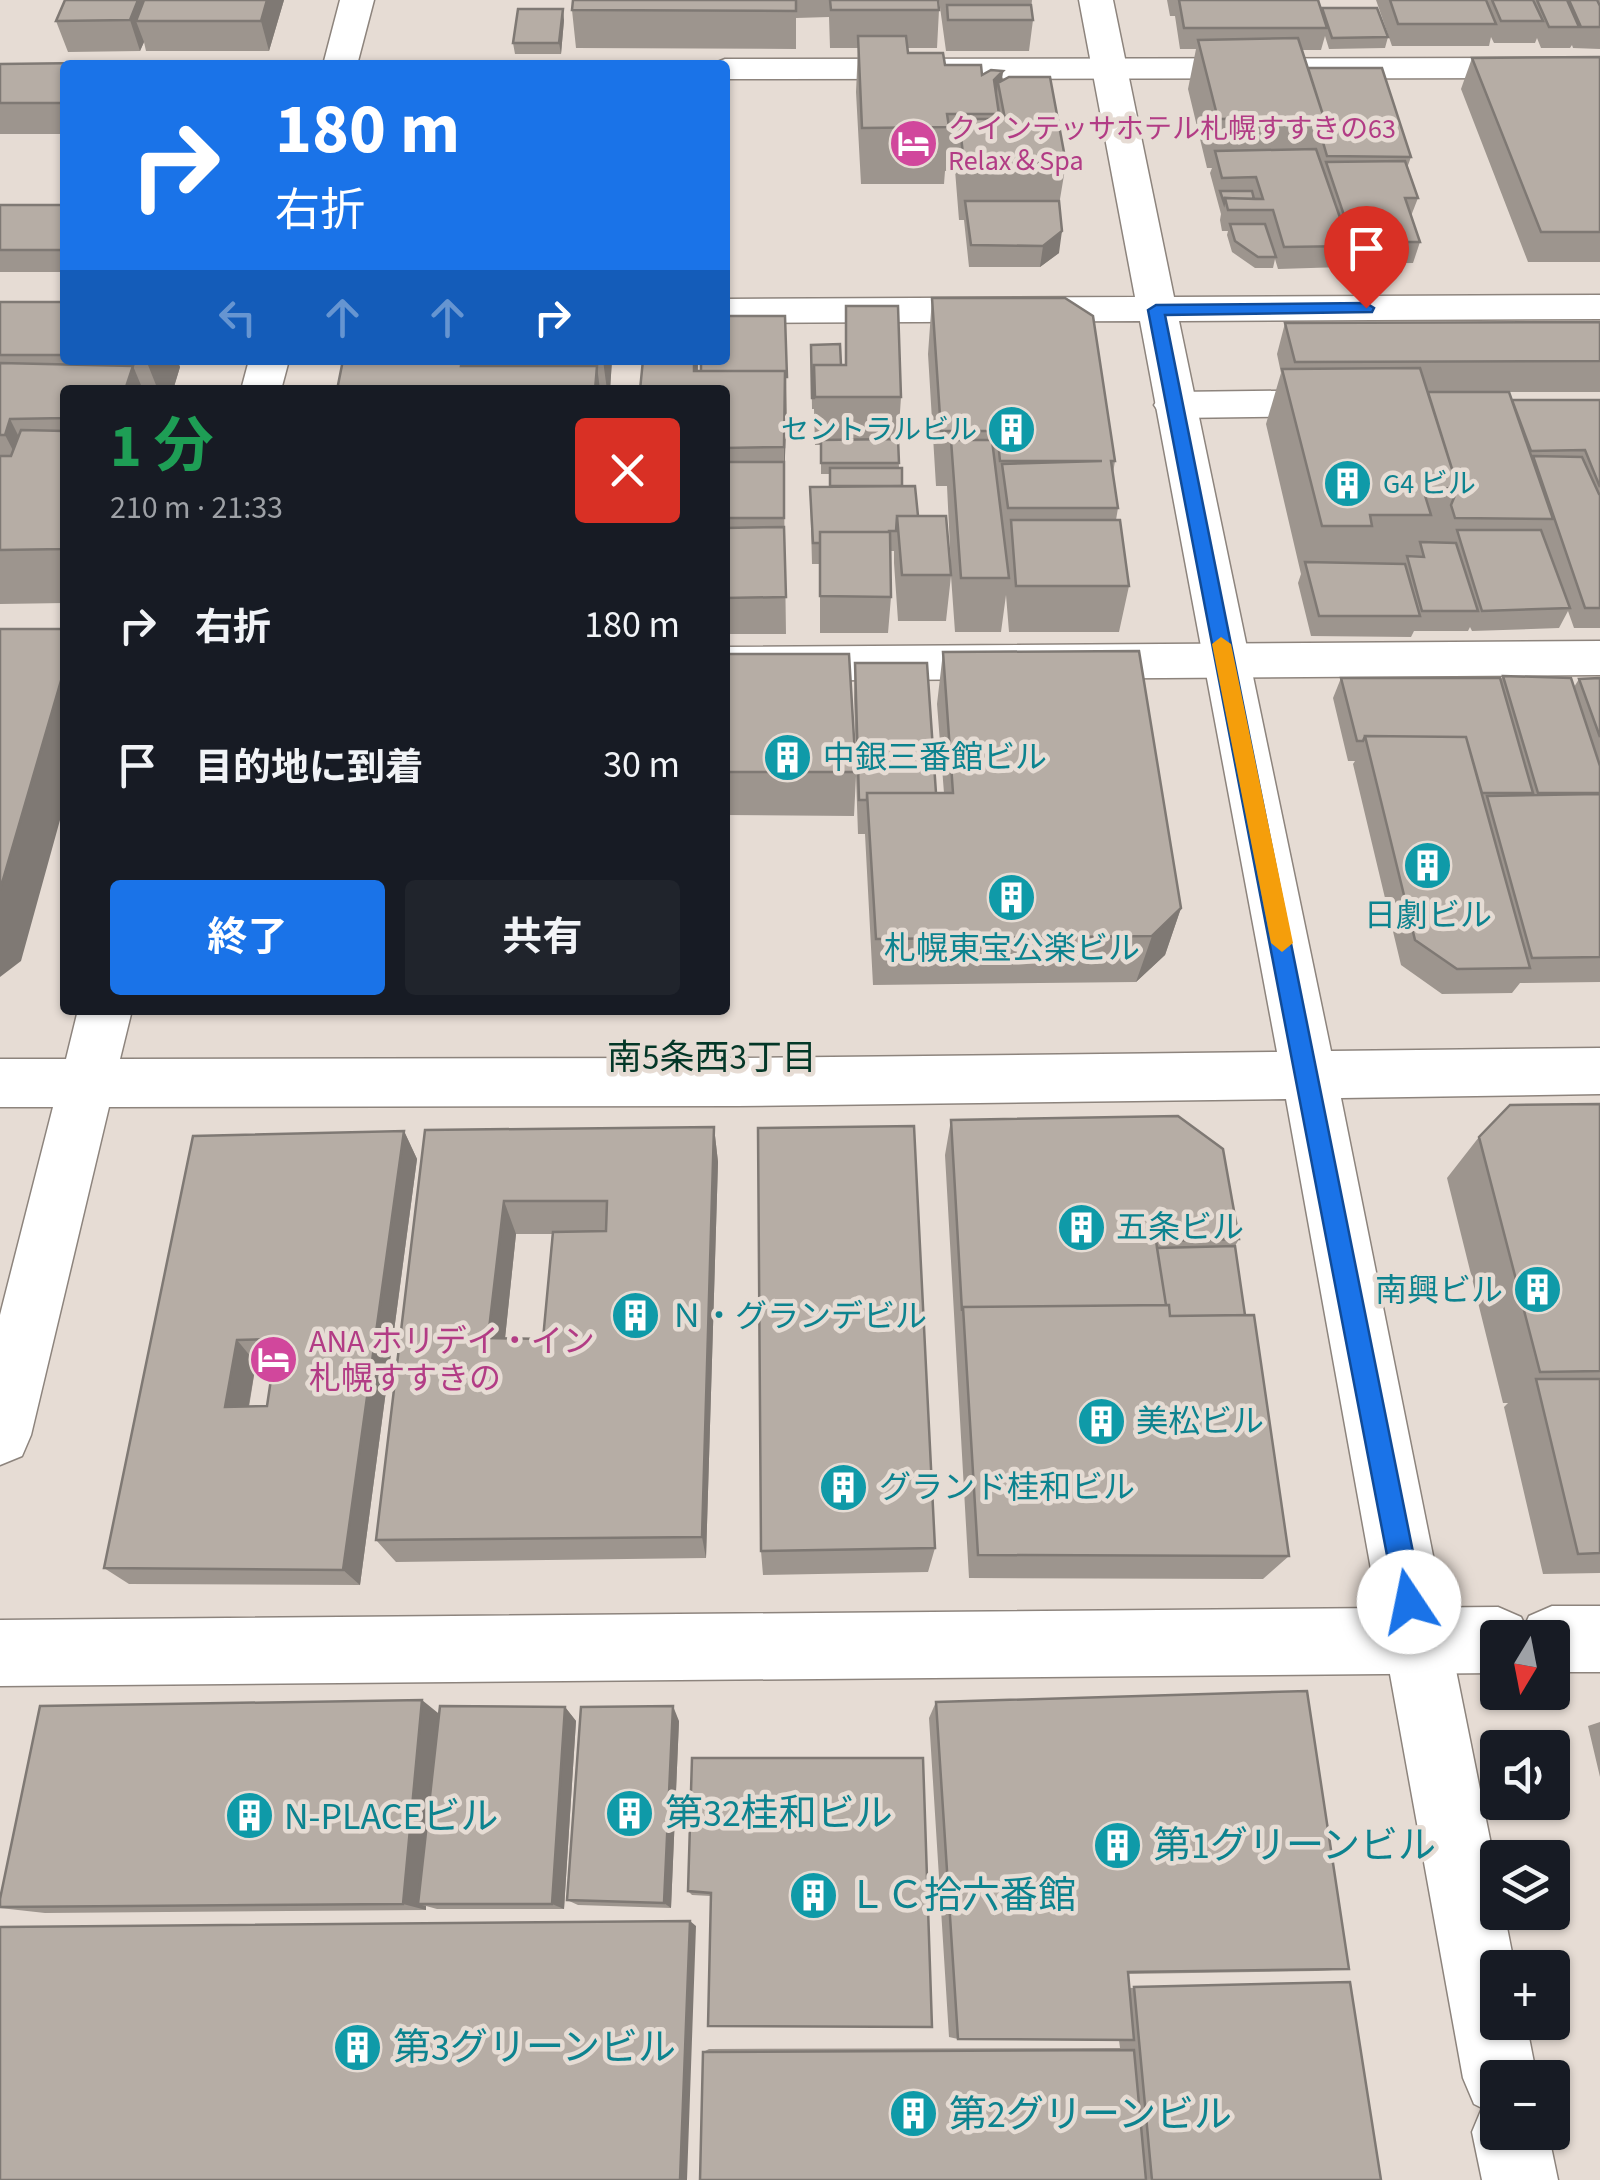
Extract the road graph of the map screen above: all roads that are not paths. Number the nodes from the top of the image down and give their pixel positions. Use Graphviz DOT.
graph roads {
  1 [pos="357,0"];
  2 [pos="1096,0"];
  3 [pos="341,60"];
  4 [pos="1600,68"];
  5 [pos="1109,69"];
  6 [pos="730,70"];
  7 [pos="1600,307"];
  8 [pos="1156,310"];
  9 [pos="730,312"];
  10 [pos="1381,403"];
  11 [pos="1175,405"];
  12 [pos="1224,658"];
  13 [pos="1600,658"];
  14 [pos="730,664"];
  15 [pos="104,1015"];
  16 [pos="1600,1071"];
  17 [pos="1309,1076"];
  18 [pos="86,1082"];
  19 [pos="0,1083"];
  20 [pos="0,1436"];
  21 [pos="1570,1639"];
  22 [pos="1600,1639"];
  23 [pos="1480,1640"];
  24 [pos="1416,1641"];
  25 [pos="0,1652"];
  26 [pos="1497,2060"];
  27 [pos="1514,2150"];
  28 [pos="1520,2180"];
  1 -- 3 [label="street"];
  2 -- 5 [label="street"];
  4 -- 5 [label="street"];
  5 -- 6 [label="street"];
  5 -- 8 [label="street"];
  7 -- 8 [label="street"];
  8 -- 9 [label="street"];
  8 -- 11 [label="street"];
  10 -- 11 [label="street"];
  11 -- 12 [label="street"];
  12 -- 13 [label="street"];
  12 -- 14 [label="street"];
  12 -- 17 [label="street"];
  15 -- 18 [label="street"];
  16 -- 17 [label="street"];
  17 -- 18 [label="street"];
  17 -- 24 [label="street"];
  18 -- 19 [label="street"];
  18 -- 20 [label="street"];
  21 -- 22 [label="street"];
  23 -- 24 [label="street"];
  24 -- 25 [label="street"];
  24 -- 26 [label="street"];
  27 -- 28 [label="street"];
}
